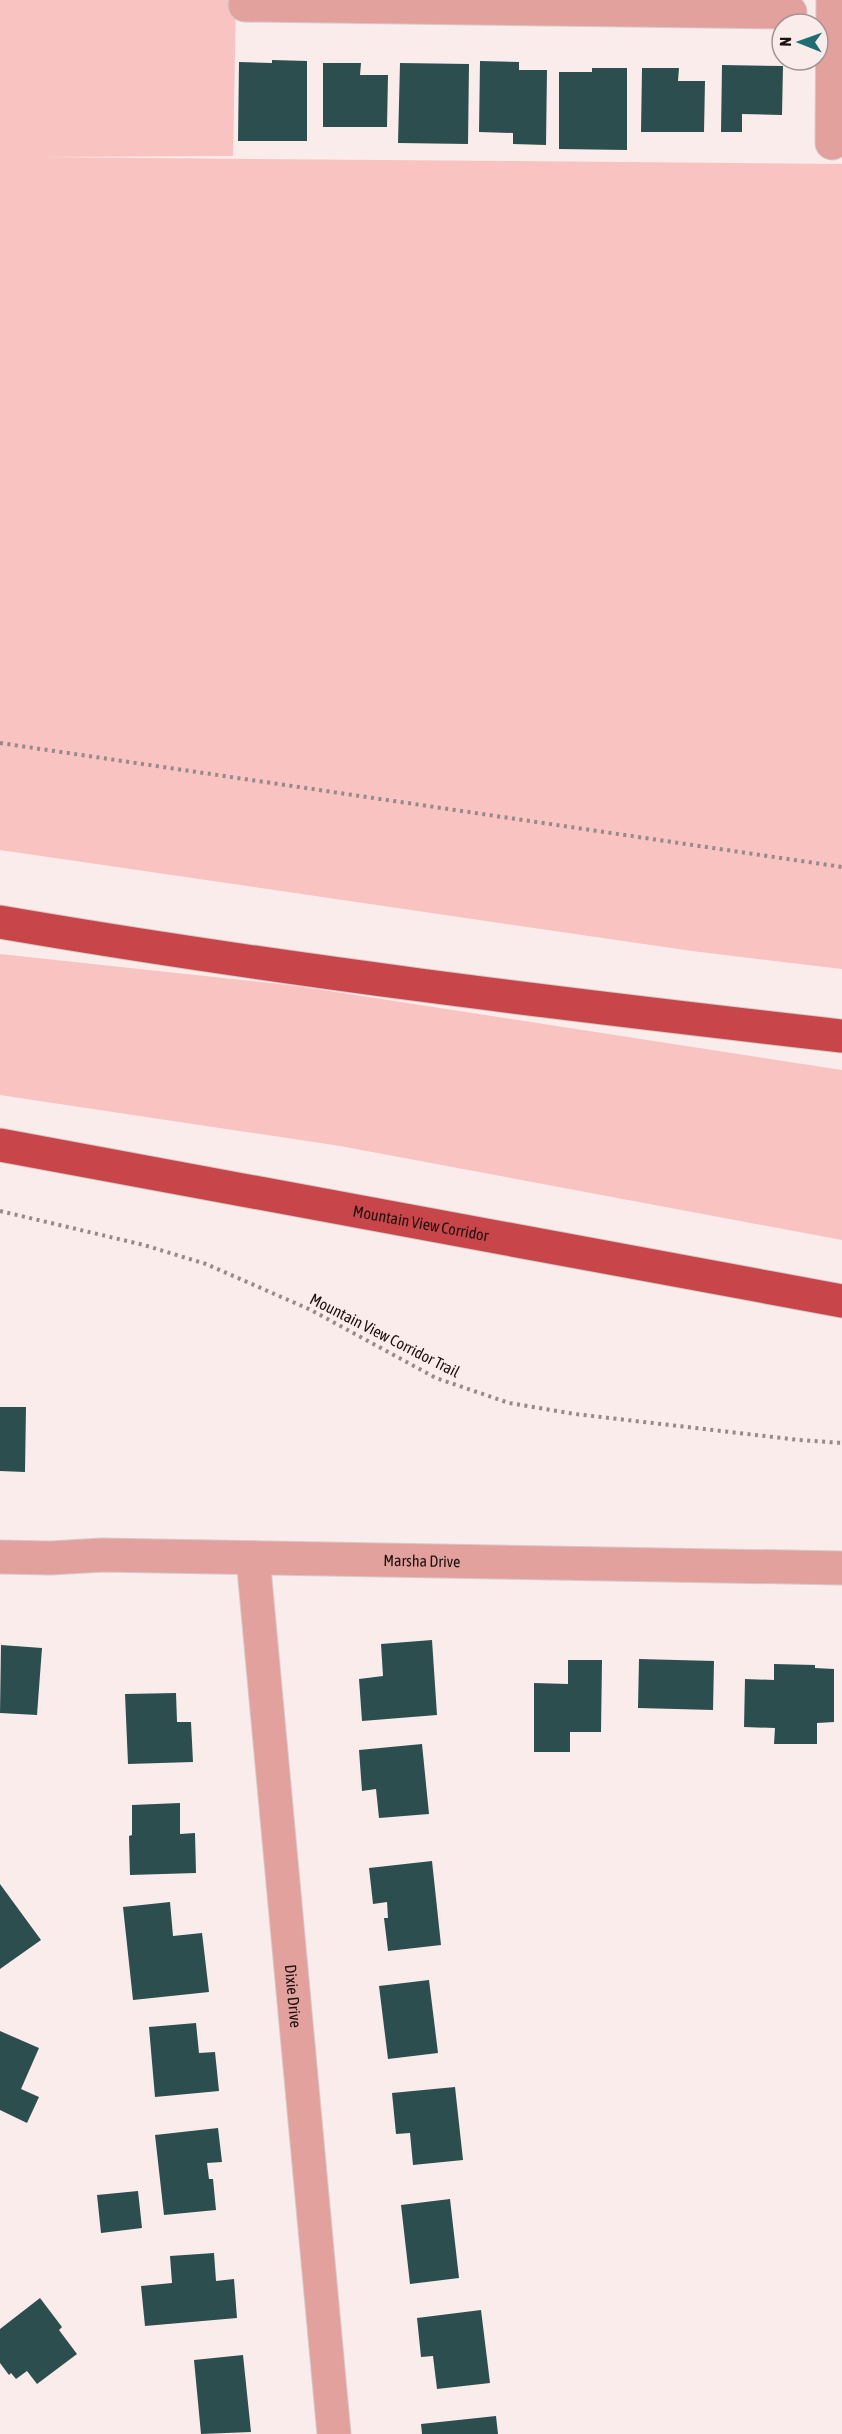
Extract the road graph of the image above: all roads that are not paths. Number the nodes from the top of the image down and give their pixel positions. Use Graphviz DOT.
graph roads {
  1 [pos="833,0"];
  2 [pos="375,3"];
  3 [pos="245,5"];
  4 [pos="637,5"];
  5 [pos="790,12"];
  6 [pos="832,143"];
  7 [pos="0,922"];
  8 [pos="842,1036"];
  9 [pos="0,1145"];
  10 [pos="842,1301"];
  11 [pos="0,1557"];
  12 [pos="253,1558"];
  13 [pos="842,1568"];
  14 [pos="333,2434"];
  1 -- 6 [label="street"];
  2 -- 3 [label="street"];
  2 -- 4 [label="street"];
  4 -- 5 [label="street"];
  7 -- 8 [label="highway"];
  9 -- 10 [label="highway, Mountain View Corridor"];
  11 -- 12 [label="street, Marsha Drive"];
  12 -- 13 [label="street, Marsha Drive"];
  12 -- 14 [label="street, Dixie Drive"];
}
